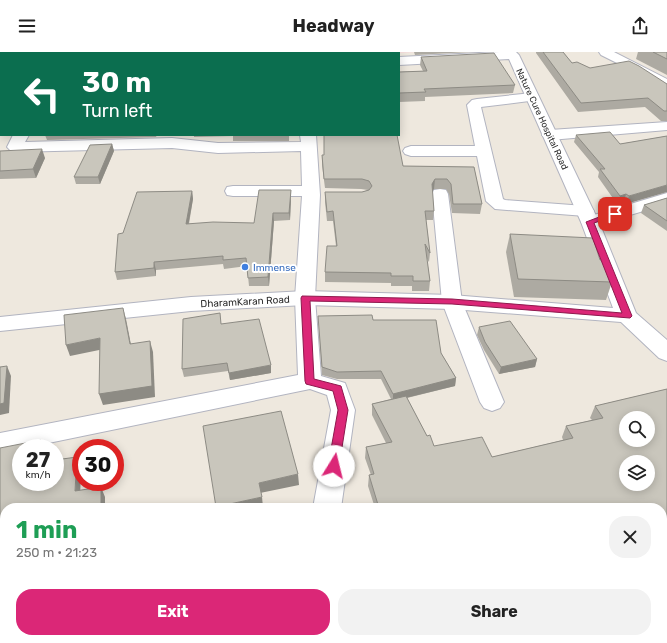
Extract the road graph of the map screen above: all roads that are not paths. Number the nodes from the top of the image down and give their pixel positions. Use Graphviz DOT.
graph roads {
  1 [pos="516,53"];
  2 [pos="610,55"];
  3 [pos="400,61"];
  4 [pos="667,81"];
  5 [pos="532,97"];
  6 [pos="667,126"];
  7 [pos="550,135"];
  8 [pos="20,136"];
  9 [pos="308,140"];
  10 [pos="411,151"];
  11 [pos="484,152"];
  12 [pos="233,191"];
  13 [pos="316,194"];
  14 [pos="440,194"];
  15 [pos="667,198"];
  16 [pos="587,216"];
  17 [pos="305,298"];
  18 [pos="452,302"];
  19 [pos="627,316"];
  20 [pos="0,324"];
  21 [pos="667,353"];
  22 [pos="310,381"];
  23 [pos="492,402"];
  24 [pos="0,443"];
  25 [pos="328,503"];
  1 -- 3 [label="street, Nature Cure Hospital Road"];
  1 -- 5 [label="street, Nature Cure Hospital Road"];
  2 -- 4 [label="street"];
  2 -- 4 [label="street"];
  5 -- 7 [label="street, Nature Cure Hospital Road"];
  5 -- 11 [label="street"];
  6 -- 7 [label="street"];
  7 -- 16 [label="street, Nature Cure Hospital Road"];
  8 -- 9 [label="street"];
  9 -- 13 [label="street"];
  10 -- 11 [label="street"];
  11 -- 16 [label="street"];
  12 -- 13 [label="street"];
  13 -- 17 [label="street"];
  14 -- 18 [label="street"];
  15 -- 16 [label="street"];
  16 -- 19 [label="street, Nature Cure Hospital Road"];
  17 -- 18 [label="street, DharamKaran Road"];
  17 -- 20 [label="street, DharamKaran Road"];
  17 -- 22 [label="street"];
  18 -- 19 [label="street, DharamKaran Road"];
  18 -- 23 [label="street"];
  19 -- 21 [label="street"];
  22 -- 24 [label="street"];
  22 -- 25 [label="street"];
}
